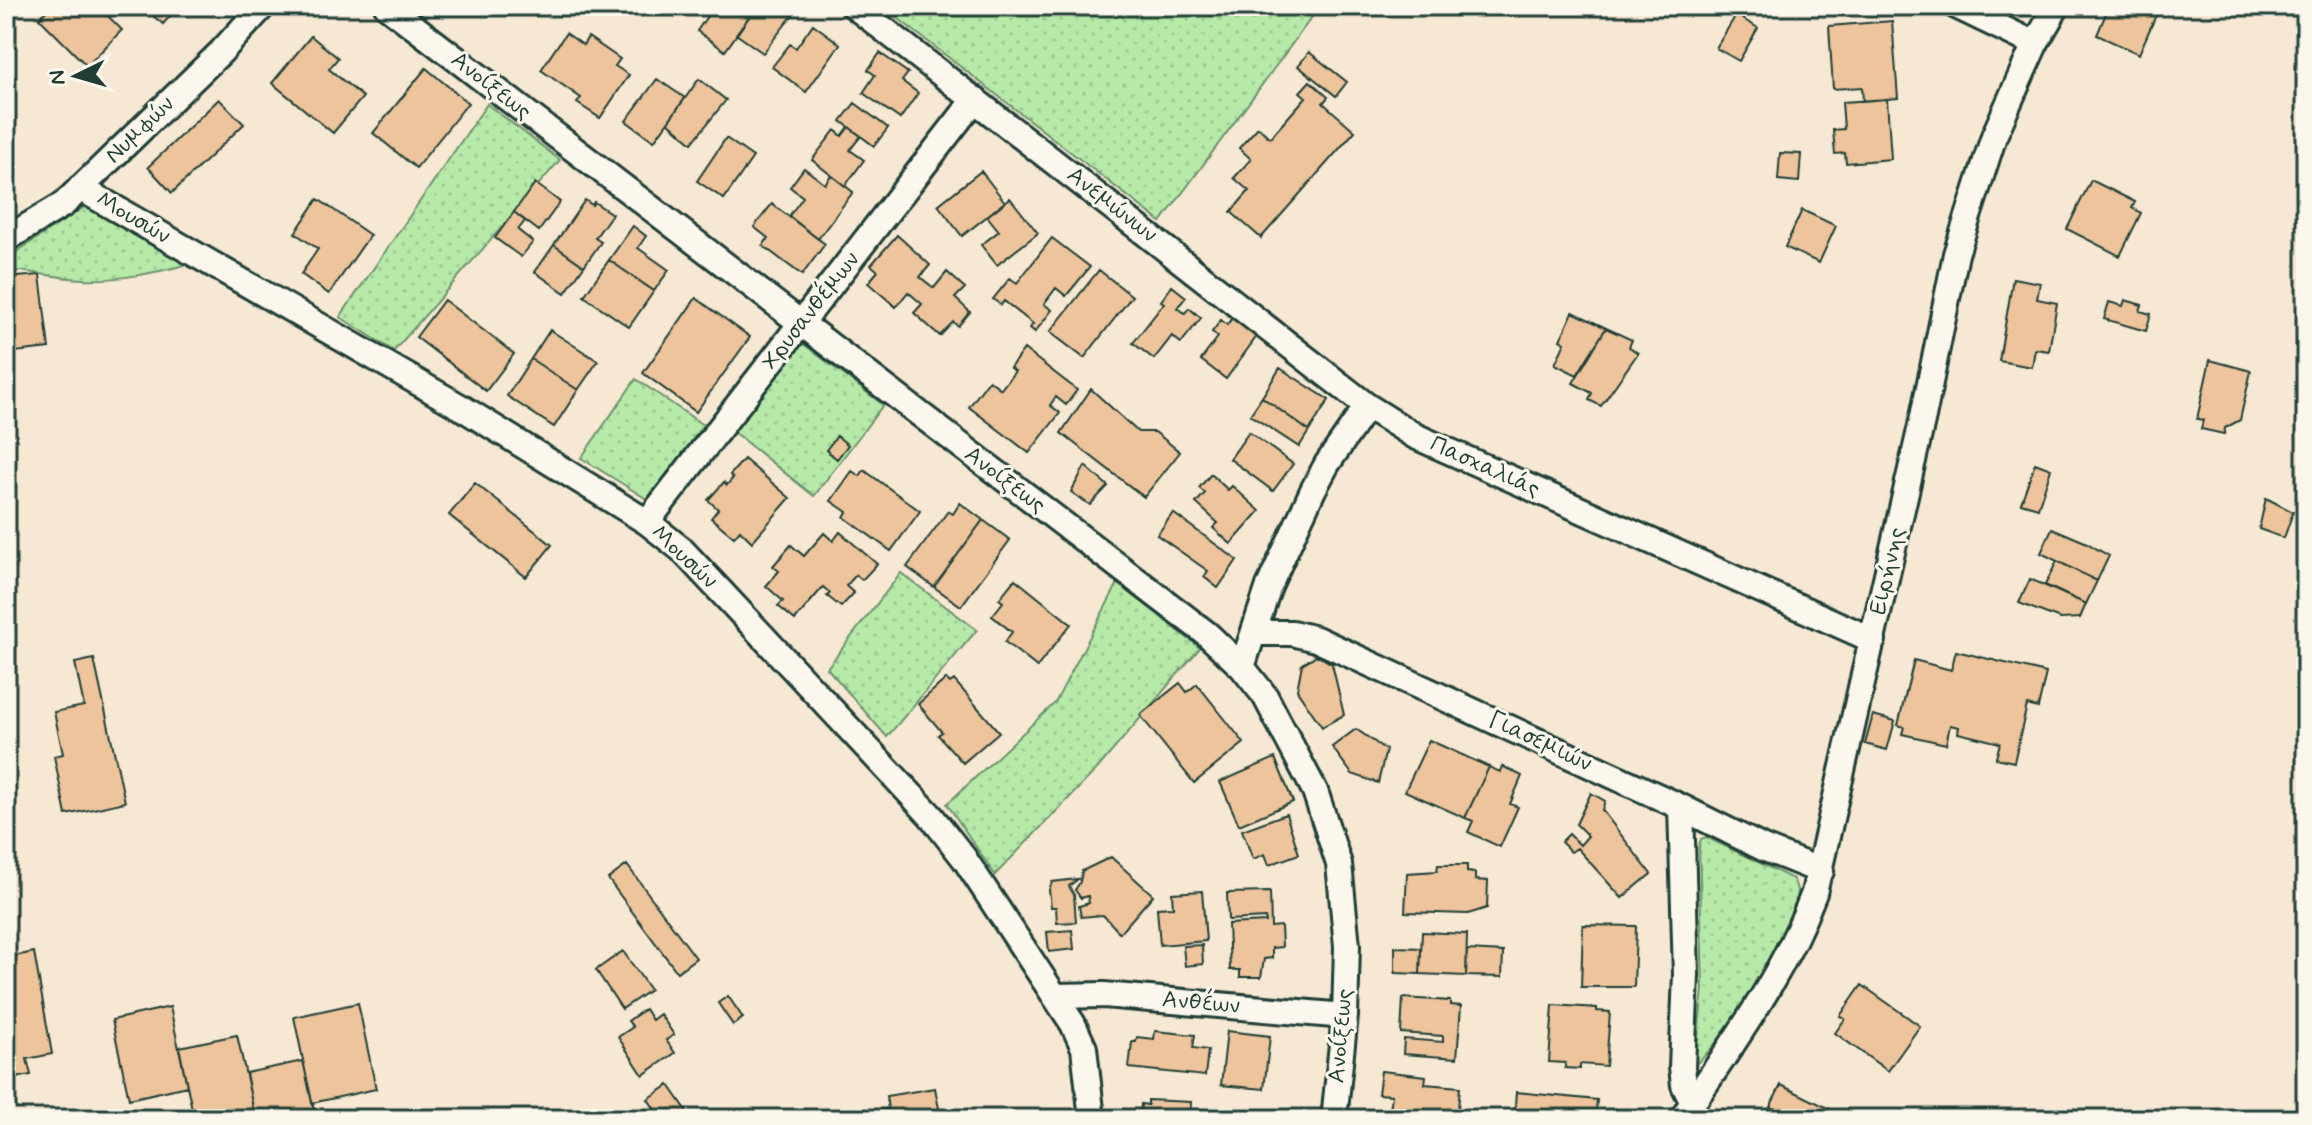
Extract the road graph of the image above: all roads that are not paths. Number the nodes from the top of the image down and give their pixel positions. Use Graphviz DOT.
graph roads {
  1 [pos="263,6"];
  2 [pos="387,6"];
  3 [pos="854,6"];
  4 [pos="1956,6"];
  5 [pos="2057,6"];
  6 [pos="2035,44"];
  7 [pos="975,99"];
  8 [pos="80,188"];
  9 [pos="8,234"];
  10 [pos="801,324"];
  11 [pos="1367,406"];
  12 [pos="647,522"];
  13 [pos="1254,633"];
  14 [pos="1873,640"];
  15 [pos="1242,667"];
  16 [pos="1681,807"];
  17 [pos="1821,871"];
  18 [pos="1056,996"];
  19 [pos="1345,1016"];
  20 [pos="1688,1111"];
  21 [pos="1092,1119"];
  22 [pos="1334,1119"];
  1 -- 8 [label="street, Νυμφών"];
  2 -- 10 [label="street, Ανοίξεως"];
  3 -- 7 [label="street, Ανεμώνων"];
  4 -- 6 [label="street"];
  5 -- 6 [label="street, Ειρήνης"];
  6 -- 14 [label="street, Ειρήνης"];
  7 -- 10 [label="street, Χρυσανθέμων"];
  7 -- 11 [label="street, Ανεμώνων"];
  8 -- 9 [label="street, Νυμφών"];
  8 -- 12 [label="street, Μουσών"];
  10 -- 12 [label="street, Χρυσανθέμων"];
  10 -- 15 [label="street, Ανοίξεως"];
  11 -- 13 [label="street"];
  11 -- 14 [label="street, Πασχαλιάς"];
  12 -- 18 [label="street, Μουσών"];
  13 -- 15 [label="street"];
  13 -- 16 [label="street, Γιασεμιών"];
  14 -- 17 [label="street, Ειρήνης"];
  15 -- 19 [label="street, Ανοίξεως"];
  16 -- 17 [label="street, Γιασεμιών"];
  16 -- 20 [label="street"];
  17 -- 20 [label="street, Ειρήνης"];
  18 -- 19 [label="street, Ανθέων"];
  18 -- 21 [label="street, Μουσών"];
  19 -- 22 [label="street, Ανοίξεως"];
}
